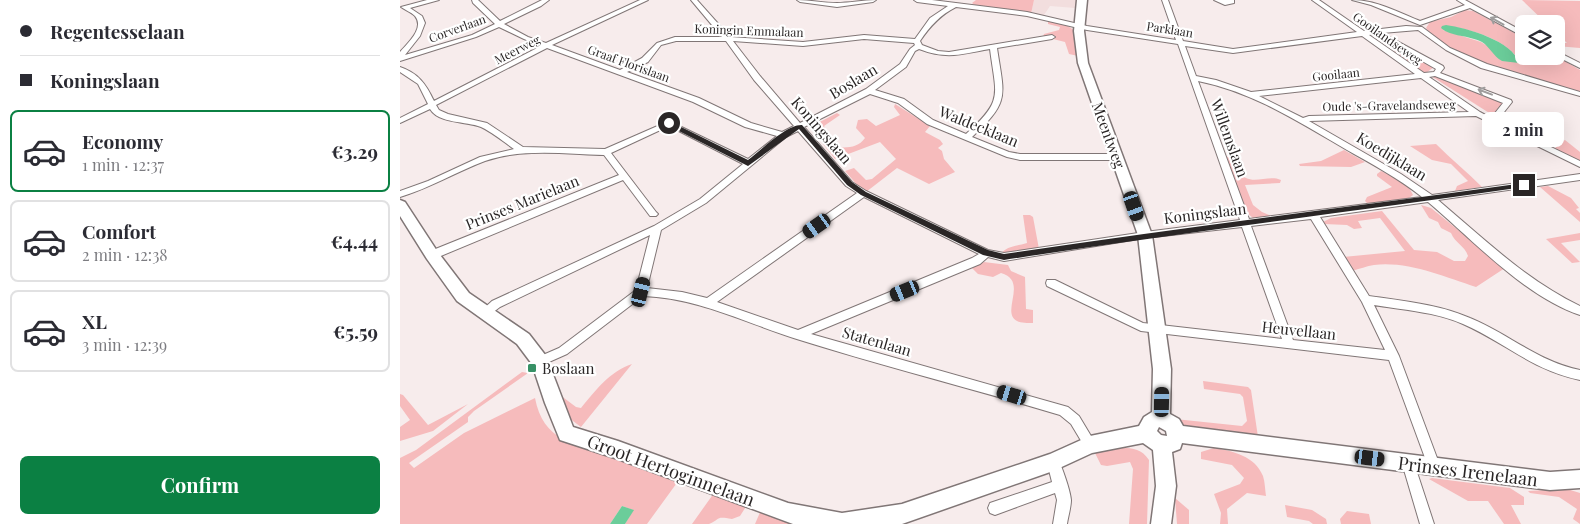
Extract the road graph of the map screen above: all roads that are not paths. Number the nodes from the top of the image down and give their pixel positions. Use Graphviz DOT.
graph roads {
  1 [pos="436,0"];
  2 [pos="475,0"];
  3 [pos="546,0"];
  4 [pos="626,0"];
  5 [pos="645,0"];
  6 [pos="694,0"];
  7 [pos="800,0"];
  8 [pos="873,0"];
  9 [pos="917,0"];
  10 [pos="968,0"];
  11 [pos="1082,0"];
  12 [pos="1165,0"];
  13 [pos="1217,0"];
  14 [pos="1232,0"];
  15 [pos="1315,0"];
  16 [pos="1355,0"];
  17 [pos="1460,0"];
  18 [pos="635,4"];
  19 [pos="956,5"];
  20 [pos="1470,6"];
  21 [pos="402,7"];
  22 [pos="499,24"];
  23 [pos="1078,26"];
  24 [pos="1420,26"];
  25 [pos="1515,30"];
  26 [pos="1377,33"];
  27 [pos="1364,35"];
  28 [pos="1052,37"];
  29 [pos="728,39"];
  30 [pos="1179,42"];
  31 [pos="918,44"];
  32 [pos="548,46"];
  33 [pos="993,47"];
  34 [pos="400,57"];
  35 [pos="1565,58"];
  36 [pos="1580,66"];
  37 [pos="400,69"];
  38 [pos="622,72"];
  39 [pos="1436,74"];
  40 [pos="1423,76"];
  41 [pos="1193,78"];
  42 [pos="869,91"];
  43 [pos="1252,94"];
  44 [pos="1580,94"];
  45 [pos="432,105"];
  46 [pos="1477,114"];
  47 [pos="400,120"];
  48 [pos="1301,120"];
  49 [pos="1493,121"];
  50 [pos="799,126"];
  51 [pos="783,136"];
  52 [pos="968,136"];
  53 [pos="521,150"];
  54 [pos="606,152"];
  55 [pos="1117,157"];
  56 [pos="748,163"];
  57 [pos="1580,164"];
  58 [pos="624,176"];
  59 [pos="1580,177"];
  60 [pos="863,193"];
  61 [pos="400,194"];
  62 [pos="1431,199"];
  63 [pos="400,205"];
  64 [pos="653,214"];
  65 [pos="1314,215"];
  66 [pos="1246,223"];
  67 [pos="658,228"];
  68 [pos="1145,235"];
  69 [pos="986,253"];
  70 [pos="432,255"];
  71 [pos="1051,282"];
  72 [pos="641,292"];
  73 [pos="1366,300"];
  74 [pos="709,302"];
  75 [pos="1580,312"];
  76 [pos="484,313"];
  77 [pos="1158,330"];
  78 [pos="798,335"];
  79 [pos="1289,343"];
  80 [pos="1393,356"];
  81 [pos="540,361"];
  82 [pos="1580,375"];
  83 [pos="1162,437"];
  84 [pos="1090,445"];
  85 [pos="1053,462"];
  86 [pos="1408,463"];
  87 [pos="1434,466"];
  88 [pos="1580,479"];
  89 [pos="1061,485"];
  90 [pos="995,508"];
  91 [pos="1060,524"];
  92 [pos="1161,524"];
  93 [pos="1427,524"];
  1 -- 21 [label="street"];
  2 -- 22 [label="street, Graaf Florislaan"];
  3 -- 22 [label="street, Corverlaan"];
  4 -- 18 [label="street"];
  5 -- 18 [label="street, Meerweg"];
  6 -- 29 [label="street, Koningslaan"];
  7 -- 8 [label="street"];
  9 -- 19 [label="street, Parklaan"];
  10 -- 19 [label="street, Boslaan"];
  11 -- 23 [label="main road, Meentweg"];
  12 -- 30 [label="street, Willemslaan"];
  13 -- 14 [label="street"];
  15 -- 27 [label="street, Gooilandseweg"];
  16 -- 24 [label="street"];
  17 -- 20 [label="street"];
  18 -- 32 [label="street, Meerweg"];
  19 -- 23 [label="street, Parklaan"];
  19 -- 31 [label="street, Boslaan"];
  20 -- 24 [label="street, Parklaan"];
  25 -- 20 [label="street, one-way"];
  21 -- 34 [label="street"];
  22 -- 32 [label="street, Graaf Florislaan"];
  22 -- 34 [label="street, Corverlaan"];
  23 -- 30 [label="street, Parklaan"];
  23 -- 55 [label="main road, Meentweg"];
  24 -- 26 [label="street, Parklaan"];
  24 -- 44 [label="street"];
  26 -- 27 [label="street, Parklaan"];
  26 -- 39 [label="street, Gooilandseweg"];
  27 -- 30 [label="street, Parklaan"];
  27 -- 40 [label="street, Gooilandseweg"];
  28 -- 33 [label="street, Koningin Emmalaan"];
  29 -- 31 [label="street, Koningin Emmalaan"];
  29 -- 38 [label="street, Koningin Emmalaan"];
  29 -- 50 [label="street, Koningslaan"];
  30 -- 41 [label="street, Willemslaan"];
  31 -- 33 [label="street, Koningin Emmalaan"];
  31 -- 42 [label="street, Boslaan"];
  32 -- 38 [label="street, Graaf Florislaan"];
  32 -- 45 [label="street, Meerweg"];
  33 -- 52 [label="street"];
  35 -- 36 [label="street"];
  37 -- 45 [label="street"];
  38 -- 51 [label="street, Graaf Florislaan"];
  39 -- 40 [label="street, Gooilandseweg"];
  49 -- 39 [label="street, Gooilandseweg, one-way"];
  40 -- 43 [label="street, Gooilaan"];
  40 -- 46 [label="street, Gooilandseweg"];
  41 -- 43 [label="street, Koedijklaan"];
  41 -- 66 [label="street, Willemslaan"];
  42 -- 50 [label="street, Boslaan"];
  42 -- 52 [label="street, Waldecklaan"];
  43 -- 48 [label="street, Koedijklaan"];
  45 -- 47 [label="street, Meerweg"];
  45 -- 53 [label="street"];
  46 -- 48 [label="street, Oude 's-Gravelandseweg"];
  46 -- 49 [label="street, Gooilandseweg"];
  48 -- 62 [label="street, Koedijklaan"];
  49 -- 57 [label="street, Gooilandseweg"];
  50 -- 51 [label="street, Boslaan"];
  50 -- 60 [label="street, Koningslaan"];
  51 -- 56 [label="street, Boslaan"];
  52 -- 55 [label="street, Waldecklaan"];
  53 -- 54 [label="street"];
  53 -- 61 [label="street"];
  54 -- 56 [label="street"];
  54 -- 58 [label="street"];
  55 -- 68 [label="main road, Meentweg"];
  56 -- 67 [label="street, Boslaan"];
  58 -- 64 [label="street"];
  58 -- 70 [label="street, Prinses Marielaan"];
  59 -- 62 [label="street, Koningslaan"];
  60 -- 69 [label="street, Koningslaan"];
  60 -- 74 [label="street"];
  62 -- 65 [label="street, Koningslaan"];
  62 -- 75 [label="street, Koedijklaan"];
  63 -- 70 [label="main road, Groot Hertoginnelaan"];
  65 -- 66 [label="street, Koningslaan"];
  65 -- 73 [label="street"];
  66 -- 68 [label="street, Koningslaan"];
  66 -- 79 [label="street, Willemslaan"];
  67 -- 72 [label="street"];
  67 -- 76 [label="street, Boslaan"];
  68 -- 69 [label="street, Koningslaan"];
  68 -- 77 [label="main road, Meentweg"];
  69 -- 78 [label="street"];
  70 -- 76 [label="main road, Groot Hertoginnelaan"];
  71 -- 77 [label="street, Heuvellaan"];
  72 -- 74 [label="street, Statenlaan"];
  72 -- 81 [label="street"];
  73 -- 80 [label="street"];
  73 -- 82 [label="street"];
  74 -- 78 [label="street, Statenlaan"];
  76 -- 81 [label="main road, Groot Hertoginnelaan"];
  77 -- 79 [label="street, Heuvellaan"];
  77 -- 83 [label="main road, Meentweg"];
  78 -- 84 [label="street, Statenlaan"];
  79 -- 80 [label="street, Heuvellaan"];
  80 -- 87 [label="street"];
  81 -- 85 [label="main road, Groot Hertoginnelaan"];
  83 -- 84 [label="main road, Groot Hertoginnelaan"];
  83 -- 86 [label="main road, Prinses Irenelaan"];
  83 -- 92 [label="main road"];
  84 -- 85 [label="main road, Groot Hertoginnelaan"];
  85 -- 89 [label="street"];
  86 -- 87 [label="main road, Prinses Irenelaan"];
  86 -- 93 [label="street"];
  87 -- 88 [label="main road, Prinses Irenelaan"];
  89 -- 90 [label="street"];
  89 -- 91 [label="street"];
}
